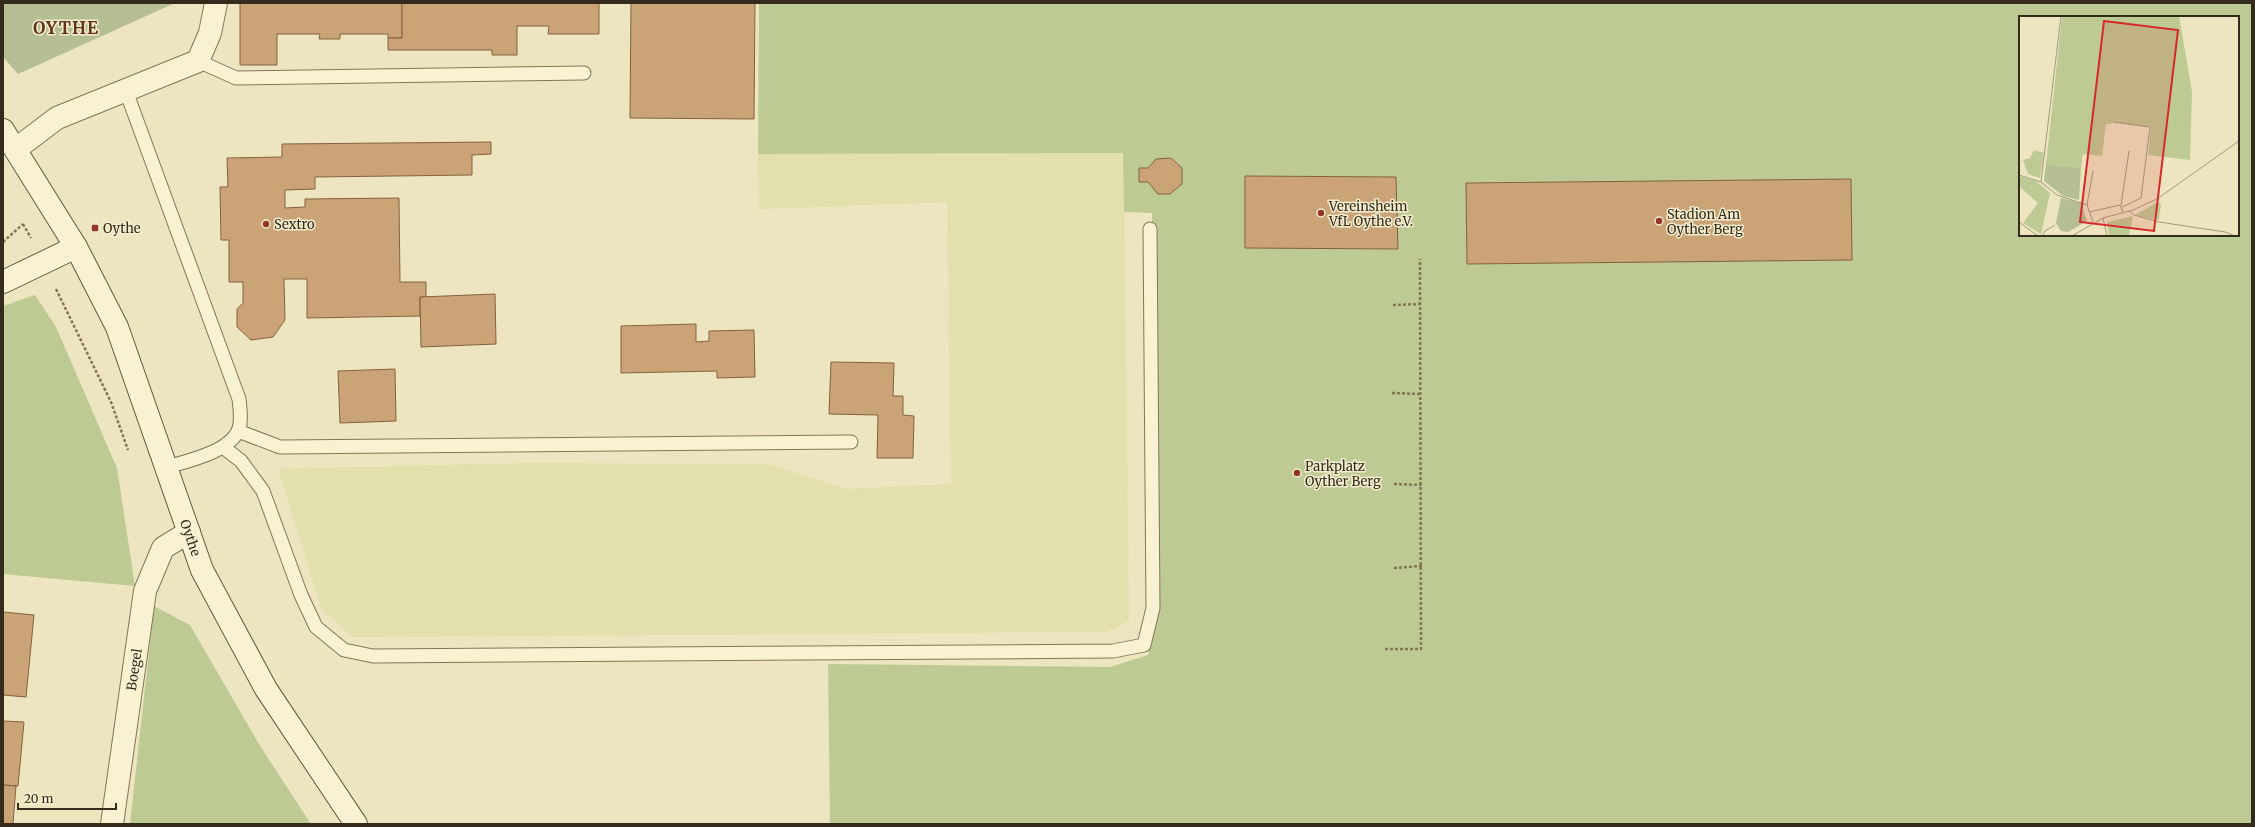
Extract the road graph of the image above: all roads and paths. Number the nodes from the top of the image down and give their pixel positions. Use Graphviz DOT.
graph roads {
  1 [pos="216,3"];
  2 [pos="198,61"];
  3 [pos="584,73"];
  4 [pos="126,91"];
  5 [pos="3,130"];
  6 [pos="16,149"];
  7 [pos="1150,229"];
  8 [pos="76,247"];
  9 [pos="1420,258"];
  10 [pos="3,282"];
  11 [pos="1420,304"];
  12 [pos="1393,305"];
  13 [pos="1392,393"];
  14 [pos="1420,394"];
  15 [pos="238,431"];
  16 [pos="851,442"];
  17 [pos="223,447"];
  18 [pos="168,467"];
  19 [pos="1394,484"];
  20 [pos="1421,485"];
  21 [pos="189,532"];
  22 [pos="1422,566"];
  23 [pos="1394,568"];
  24 [pos="1385,649"];
  25 [pos="112,824"];
  26 [pos="356,824"];
  1 -- 2 [label="main road"];
  2 -- 3 [label="lane"];
  2 -- 4 [label="main road"];
  4 -- 6 [label="main road"];
  4 -- 15 [label="lane"];
  5 -- 6 [label="main road, Oythe"];
  6 -- 8 [label="main road, Oythe"];
  7 -- 17 [label="lane"];
  8 -- 10 [label="main road"];
  8 -- 18 [label="main road, Oythe"];
  9 -- 11 [label="path"];
  11 -- 12 [label="path"];
  11 -- 14 [label="path"];
  13 -- 14 [label="path"];
  14 -- 20 [label="path"];
  15 -- 16 [label="lane"];
  15 -- 17 [label="lane"];
  17 -- 18 [label="lane"];
  18 -- 21 [label="main road, Oythe"];
  19 -- 20 [label="path"];
  20 -- 22 [label="path"];
  21 -- 25 [label="main road, Boegel"];
  21 -- 26 [label="main road, Oythe"];
  22 -- 23 [label="path"];
  22 -- 24 [label="path"];
}
